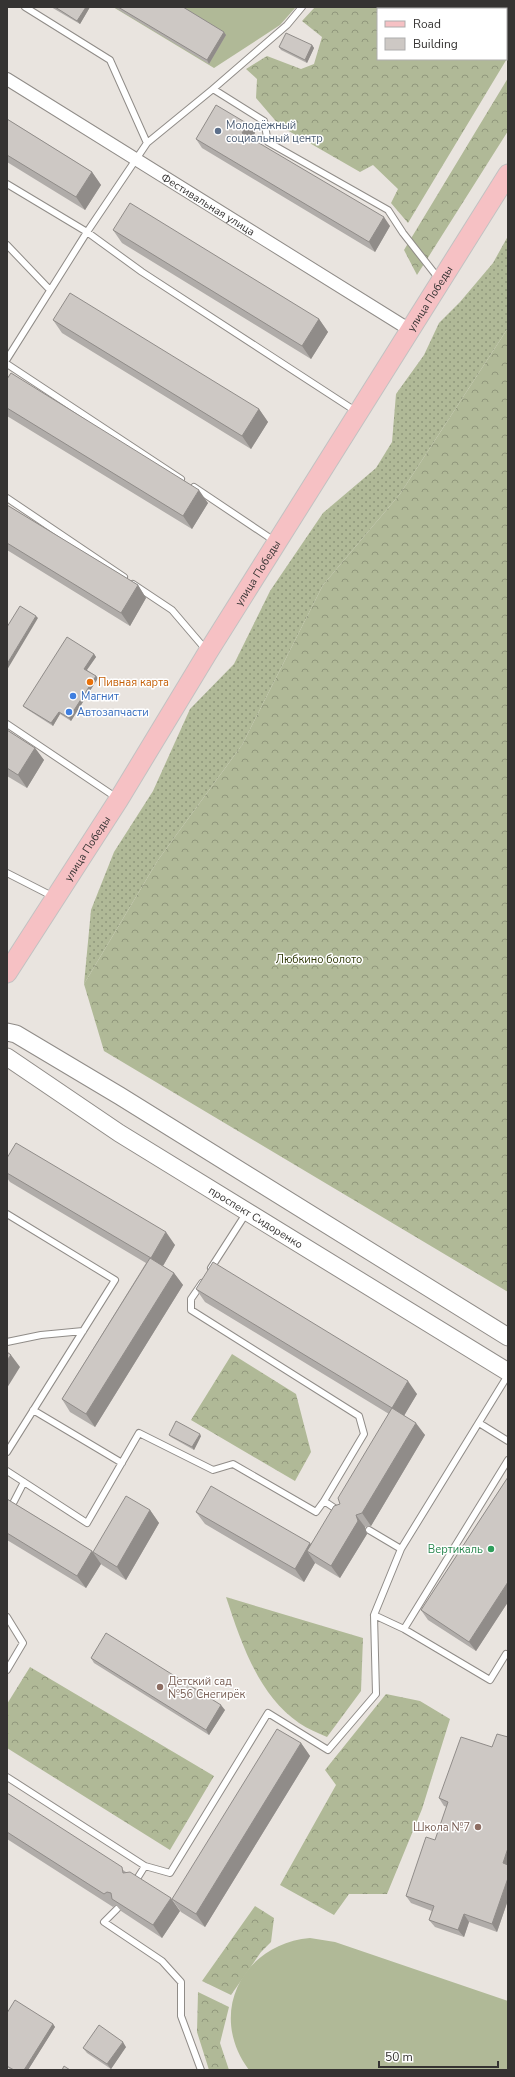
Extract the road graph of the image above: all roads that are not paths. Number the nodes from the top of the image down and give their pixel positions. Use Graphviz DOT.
graph roads {
  1 [pos="25,7"];
  2 [pos="302,7"];
  3 [pos="7,79"];
  4 [pos="212,89"];
  5 [pos="147,143"];
  6 [pos="137,160"];
  7 [pos="508,174"];
  8 [pos="7,184"];
  9 [pos="87,232"];
  10 [pos="7,245"];
  11 [pos="441,281"];
  12 [pos="50,290"];
  13 [pos="410,330"];
  14 [pos="7,359"];
  15 [pos="7,364"];
  16 [pos="358,412"];
  17 [pos="184,481"];
  18 [pos="191,485"];
  19 [pos="7,498"];
  20 [pos="277,543"];
  21 [pos="208,652"];
  22 [pos="7,724"];
  23 [pos="119,799"];
  24 [pos="7,873"];
  25 [pos="56,898"];
  26 [pos="7,973"];
  27 [pos="7,1032"];
  28 [pos="7,1057"];
  29 [pos="248,1212"];
  30 [pos="8,1216"];
  31 [pos="208,1273"];
  32 [pos="204,1279"];
  33 [pos="83,1331"];
  34 [pos="508,1337"];
  35 [pos="7,1342"];
  36 [pos="508,1374"];
  37 [pos="33,1410"];
  38 [pos="479,1423"];
  39 [pos="508,1441"];
  40 [pos="7,1452"];
  41 [pos="508,1460"];
  42 [pos="122,1463"];
  43 [pos="7,1471"];
  44 [pos="24,1482"];
  45 [pos="324,1501"];
  46 [pos="7,1515"];
  47 [pos="345,1515"];
  48 [pos="369,1530"];
  49 [pos="401,1549"];
  50 [pos="374,1616"];
  51 [pos="7,1618"];
  52 [pos="404,1629"];
  53 [pos="507,1653"];
  54 [pos="7,1670"];
  55 [pos="7,1777"];
  56 [pos="145,1866"];
  57 [pos="135,1882"];
  58 [pos="117,1909"];
  59 [pos="201,2070"];
  1 -- 5 [label="lane"];
  2 -- 4 [label="lane"];
  3 -- 6 [label="street, Фестивальная улица"];
  4 -- 5 [label="lane"];
  4 -- 11 [label="lane"];
  5 -- 6 [label="lane"];
  6 -- 9 [label="lane"];
  6 -- 13 [label="street, Фестивальная улица"];
  7 -- 11 [label="main road, улица Победы"];
  8 -- 9 [label="lane"];
  9 -- 12 [label="lane"];
  9 -- 16 [label="lane"];
  10 -- 12 [label="lane"];
  11 -- 13 [label="main road, улица Победы"];
  12 -- 14 [label="lane"];
  13 -- 16 [label="main road, улица Победы"];
  15 -- 17 [label="lane"];
  16 -- 20 [label="main road, улица Победы"];
  18 -- 20 [label="lane"];
  19 -- 21 [label="lane"];
  20 -- 21 [label="main road, улица Победы"];
  21 -- 23 [label="main road, улица Победы"];
  22 -- 23 [label="lane"];
  23 -- 25 [label="main road, улица Победы"];
  24 -- 25 [label="lane"];
  25 -- 26 [label="main road, улица Победы"];
  27 -- 34 [label="main road"];
  28 -- 29 [label="main road, проспект Сидоренко"];
  29 -- 31 [label="lane"];
  29 -- 36 [label="main road, проспект Сидоренко"];
  30 -- 33 [label="lane"];
  32 -- 45 [label="lane"];
  33 -- 35 [label="lane"];
  33 -- 37 [label="lane"];
  36 -- 38 [label="lane"];
  37 -- 40 [label="lane"];
  37 -- 42 [label="lane"];
  38 -- 39 [label="lane"];
  38 -- 49 [label="lane"];
  41 -- 52 [label="lane"];
  42 -- 44 [label="lane"];
  42 -- 45 [label="lane"];
  43 -- 44 [label="lane"];
  44 -- 46 [label="lane"];
  45 -- 47 [label="lane"];
  48 -- 49 [label="lane"];
  49 -- 50 [label="lane"];
  50 -- 52 [label="lane"];
  50 -- 56 [label="lane"];
  51 -- 54 [label="lane"];
  52 -- 53 [label="lane"];
  55 -- 56 [label="lane"];
  56 -- 57 [label="lane"];
  58 -- 59 [label="lane"];
}
